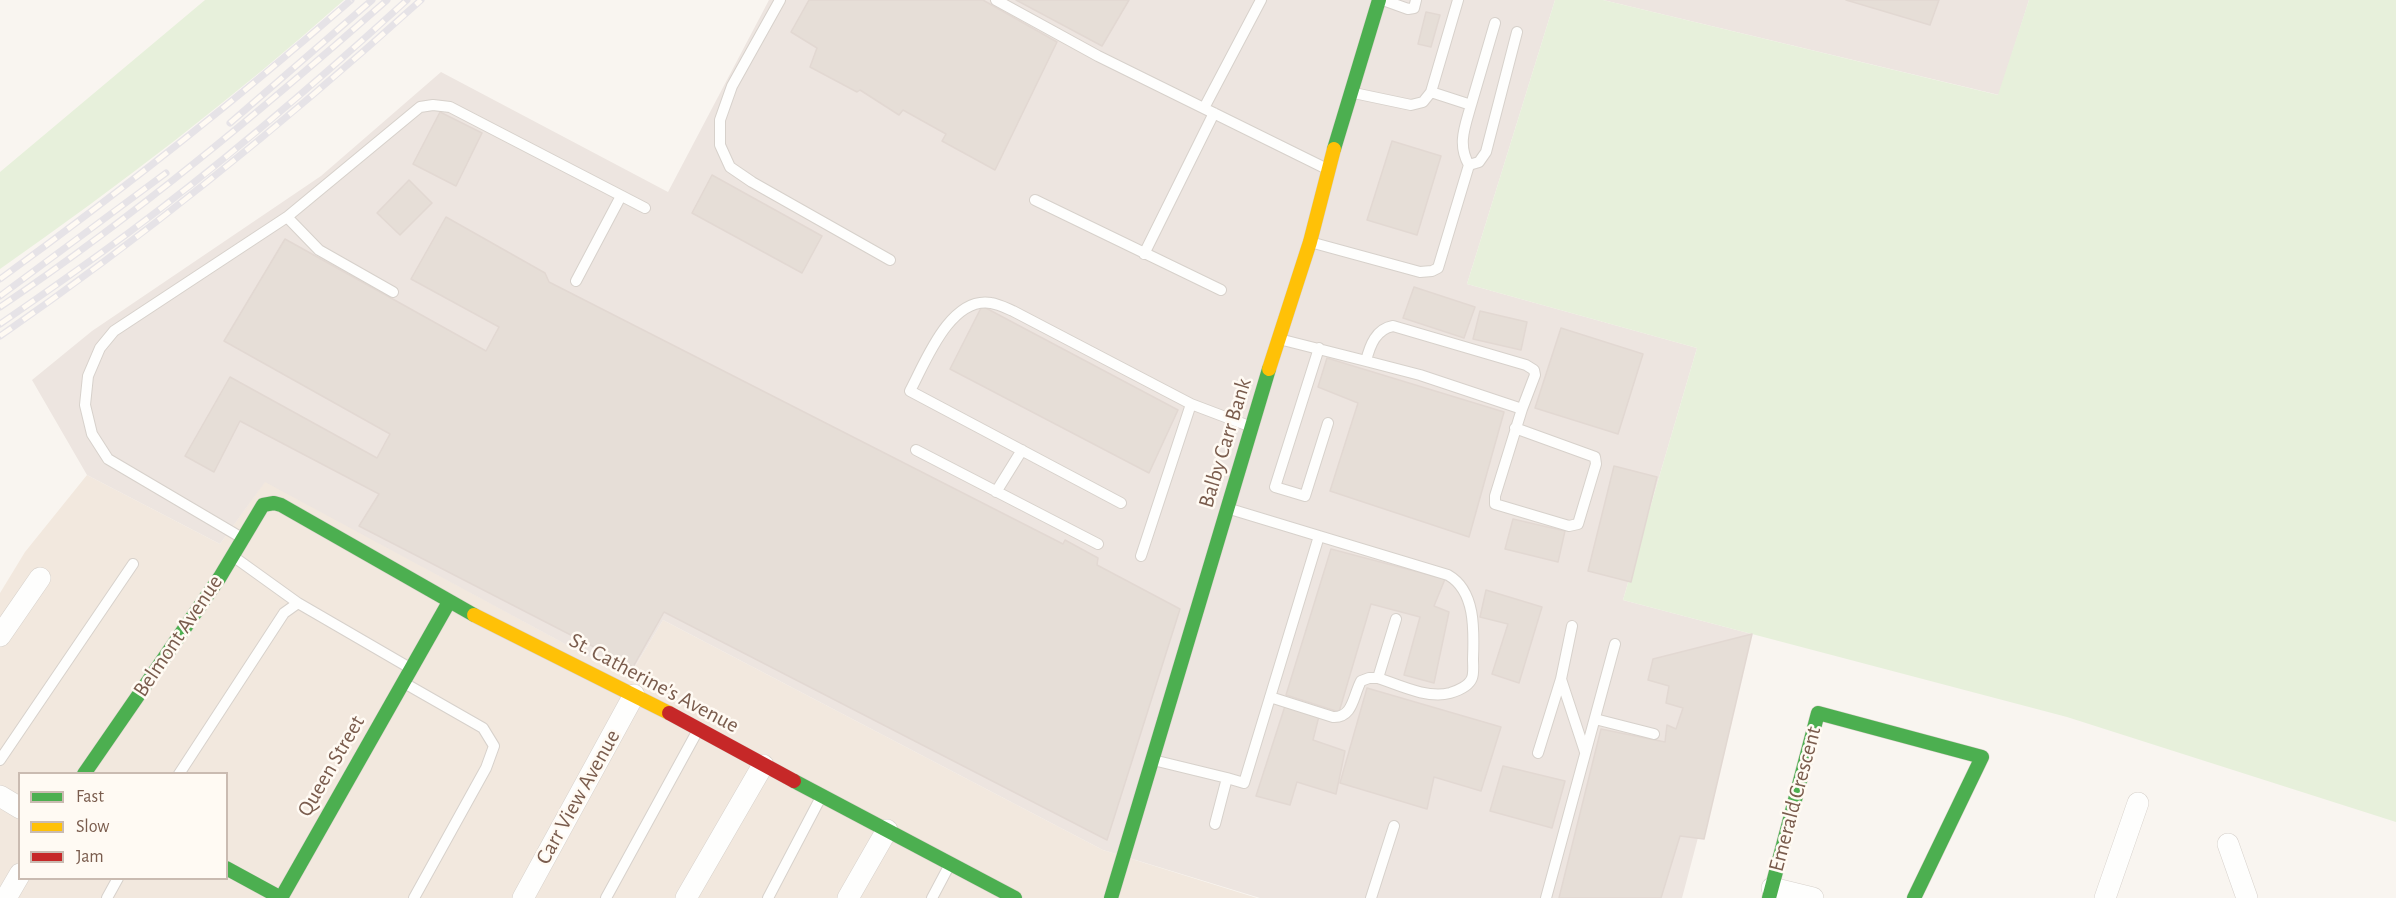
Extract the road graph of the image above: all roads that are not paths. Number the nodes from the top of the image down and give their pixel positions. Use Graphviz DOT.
graph roads {
  1 [pos="780,0"];
  2 [pos="996,0"];
  3 [pos="1261,0"];
  4 [pos="1381,0"];
  5 [pos="1416,0"];
  6 [pos="1458,0"];
  7 [pos="1495,23"];
  8 [pos="1517,32"];
  9 [pos="1351,92"];
  10 [pos="1431,92"];
  11 [pos="1471,105"];
  12 [pos="1209,111"];
  13 [pos="1469,165"];
  14 [pos="1328,170"];
  15 [pos="621,196"];
  16 [pos="1035,200"];
  17 [pos="645,208"];
  18 [pos="287,217"];
  19 [pos="1310,242"];
  20 [pos="1144,254"];
  21 [pos="890,260"];
  22 [pos="576,281"];
  23 [pos="1221,290"];
  24 [pos="393,292"];
  25 [pos="1278,338"];
  26 [pos="1318,348"];
  27 [pos="1366,361"];
  28 [pos="1191,404"];
  29 [pos="1522,409"];
  30 [pos="1328,423"];
  31 [pos="1252,427"];
  32 [pos="1515,428"];
  33 [pos="916,450"];
  34 [pos="1022,450"];
  35 [pos="996,492"];
  36 [pos="1121,502"];
  37 [pos="274,503"];
  38 [pos="1228,508"];
  39 [pos="1319,536"];
  40 [pos="242,538"];
  41 [pos="1098,544"];
  42 [pos="231,555"];
  43 [pos="1141,556"];
  44 [pos="133,564"];
  45 [pos="40,579"];
  46 [pos="449,602"];
  47 [pos="298,603"];
  48 [pos="1396,619"];
  49 [pos="1572,626"];
  50 [pos="0,636"];
  51 [pos="1615,644"];
  52 [pos="411,669"];
  53 [pos="1378,678"];
  54 [pos="1561,680"];
  55 [pos="403,682"];
  56 [pos="634,695"];
  57 [pos="1270,697"];
  58 [pos="1594,719"];
  59 [pos="699,729"];
  60 [pos="1654,734"];
  61 [pos="1586,752"];
  62 [pos="1538,753"];
  63 [pos="0,760"];
  64 [pos="1152,760"];
  65 [pos="763,765"];
  66 [pos="85,772"];
  67 [pos="180,772"];
  68 [pos="1227,778"];
  69 [pos="822,795"];
  70 [pos="0,796"];
  71 [pos="2138,803"];
  72 [pos="18,807"];
  73 [pos="1215,824"];
  74 [pos="1394,826"];
  75 [pos="887,830"];
  76 [pos="2228,844"];
  77 [pos="950,864"];
  78 [pos="228,869"];
  79 [pos="18,877"];
  80 [pos="117,880"];
  81 [pos="1770,893"];
  82 [pos="6,898"];
  83 [pos="108,898"];
  84 [pos="414,898"];
  85 [pos="523,898"];
  86 [pos="606,898"];
  87 [pos="686,898"];
  88 [pos="768,898"];
  89 [pos="848,898"];
  90 [pos="932,898"];
  91 [pos="1016,898"];
  92 [pos="1113,898"];
  93 [pos="1371,898"];
  94 [pos="1546,898"];
  95 [pos="1813,898"];
  96 [pos="1914,898"];
  97 [pos="2105,898"];
  98 [pos="2247,898"];
  1 -- 21 [label="lane"];
  2 -- 12 [label="lane"];
  3 -- 12 [label="lane"];
  4 -- 5 [label="lane"];
  4 -- 9 [label="street, Balby Carr Bank"];
  6 -- 10 [label="lane"];
  7 -- 11 [label="lane"];
  8 -- 13 [label="lane"];
  9 -- 10 [label="lane"];
  9 -- 14 [label="street, Balby Carr Bank"];
  10 -- 11 [label="lane"];
  11 -- 13 [label="lane"];
  12 -- 14 [label="lane"];
  12 -- 20 [label="lane"];
  13 -- 19 [label="lane"];
  14 -- 19 [label="street, Balby Carr Bank"];
  15 -- 17 [label="lane"];
  15 -- 18 [label="lane"];
  15 -- 22 [label="lane"];
  16 -- 20 [label="lane"];
  18 -- 24 [label="lane"];
  18 -- 40 [label="lane"];
  19 -- 25 [label="street, Balby Carr Bank"];
  20 -- 23 [label="lane"];
  25 -- 26 [label="lane"];
  25 -- 31 [label="street, Balby Carr Bank"];
  26 -- 27 [label="lane"];
  26 -- 30 [label="lane"];
  27 -- 29 [label="lane"];
  27 -- 29 [label="lane"];
  28 -- 31 [label="lane"];
  28 -- 34 [label="lane"];
  28 -- 43 [label="lane"];
  29 -- 32 [label="lane"];
  31 -- 38 [label="street, Balby Carr Bank"];
  32 -- 32 [label="lane"];
  33 -- 35 [label="lane"];
  34 -- 35 [label="lane"];
  34 -- 36 [label="lane"];
  35 -- 41 [label="lane"];
  37 -- 40 [label="street, Belmont Avenue"];
  37 -- 46 [label="street, St. Catherine's Avenue"];
  38 -- 39 [label="lane"];
  38 -- 64 [label="street, Balby Carr Bank"];
  39 -- 53 [label="lane"];
  39 -- 57 [label="lane"];
  40 -- 42 [label="street, Belmont Avenue"];
  42 -- 47 [label="lane"];
  42 -- 66 [label="street, Belmont Avenue"];
  44 -- 63 [label="lane"];
  45 -- 50 [label="street"];
  46 -- 52 [label="street, Queen Street"];
  46 -- 56 [label="street, St. Catherine's Avenue"];
  47 -- 52 [label="lane"];
  47 -- 67 [label="lane"];
  48 -- 53 [label="lane"];
  49 -- 54 [label="lane"];
  51 -- 58 [label="lane"];
  52 -- 55 [label="street, Queen Street"];
  53 -- 57 [label="lane"];
  54 -- 61 [label="lane"];
  54 -- 62 [label="lane"];
  55 -- 78 [label="street, Queen Street"];
  55 -- 84 [label="lane"];
  56 -- 59 [label="street, St. Catherine's Avenue"];
  56 -- 85 [label="street, Carr View Avenue"];
  57 -- 68 [label="lane"];
  58 -- 60 [label="lane"];
  58 -- 61 [label="lane"];
  59 -- 65 [label="street, St. Catherine's Avenue"];
  59 -- 86 [label="lane"];
  61 -- 94 [label="lane"];
  64 -- 68 [label="lane"];
  64 -- 92 [label="street, Balby Carr Bank"];
  65 -- 69 [label="street, St. Catherine's Avenue"];
  65 -- 87 [label="street"];
  68 -- 73 [label="lane"];
  69 -- 75 [label="street, St. Catherine's Avenue"];
  69 -- 88 [label="lane"];
  70 -- 72 [label="street"];
  71 -- 97 [label="street"];
  74 -- 93 [label="lane"];
  75 -- 77 [label="street, St. Catherine's Avenue"];
  75 -- 89 [label="street"];
  76 -- 98 [label="street"];
  77 -- 90 [label="lane"];
  77 -- 91 [label="street, St. Catherine's Avenue"];
  79 -- 82 [label="street"];
  80 -- 83 [label="lane"];
  81 -- 95 [label="street, Emerald Crescent"];
  81 -- 96 [label="street, Emerald Crescent"];
}
